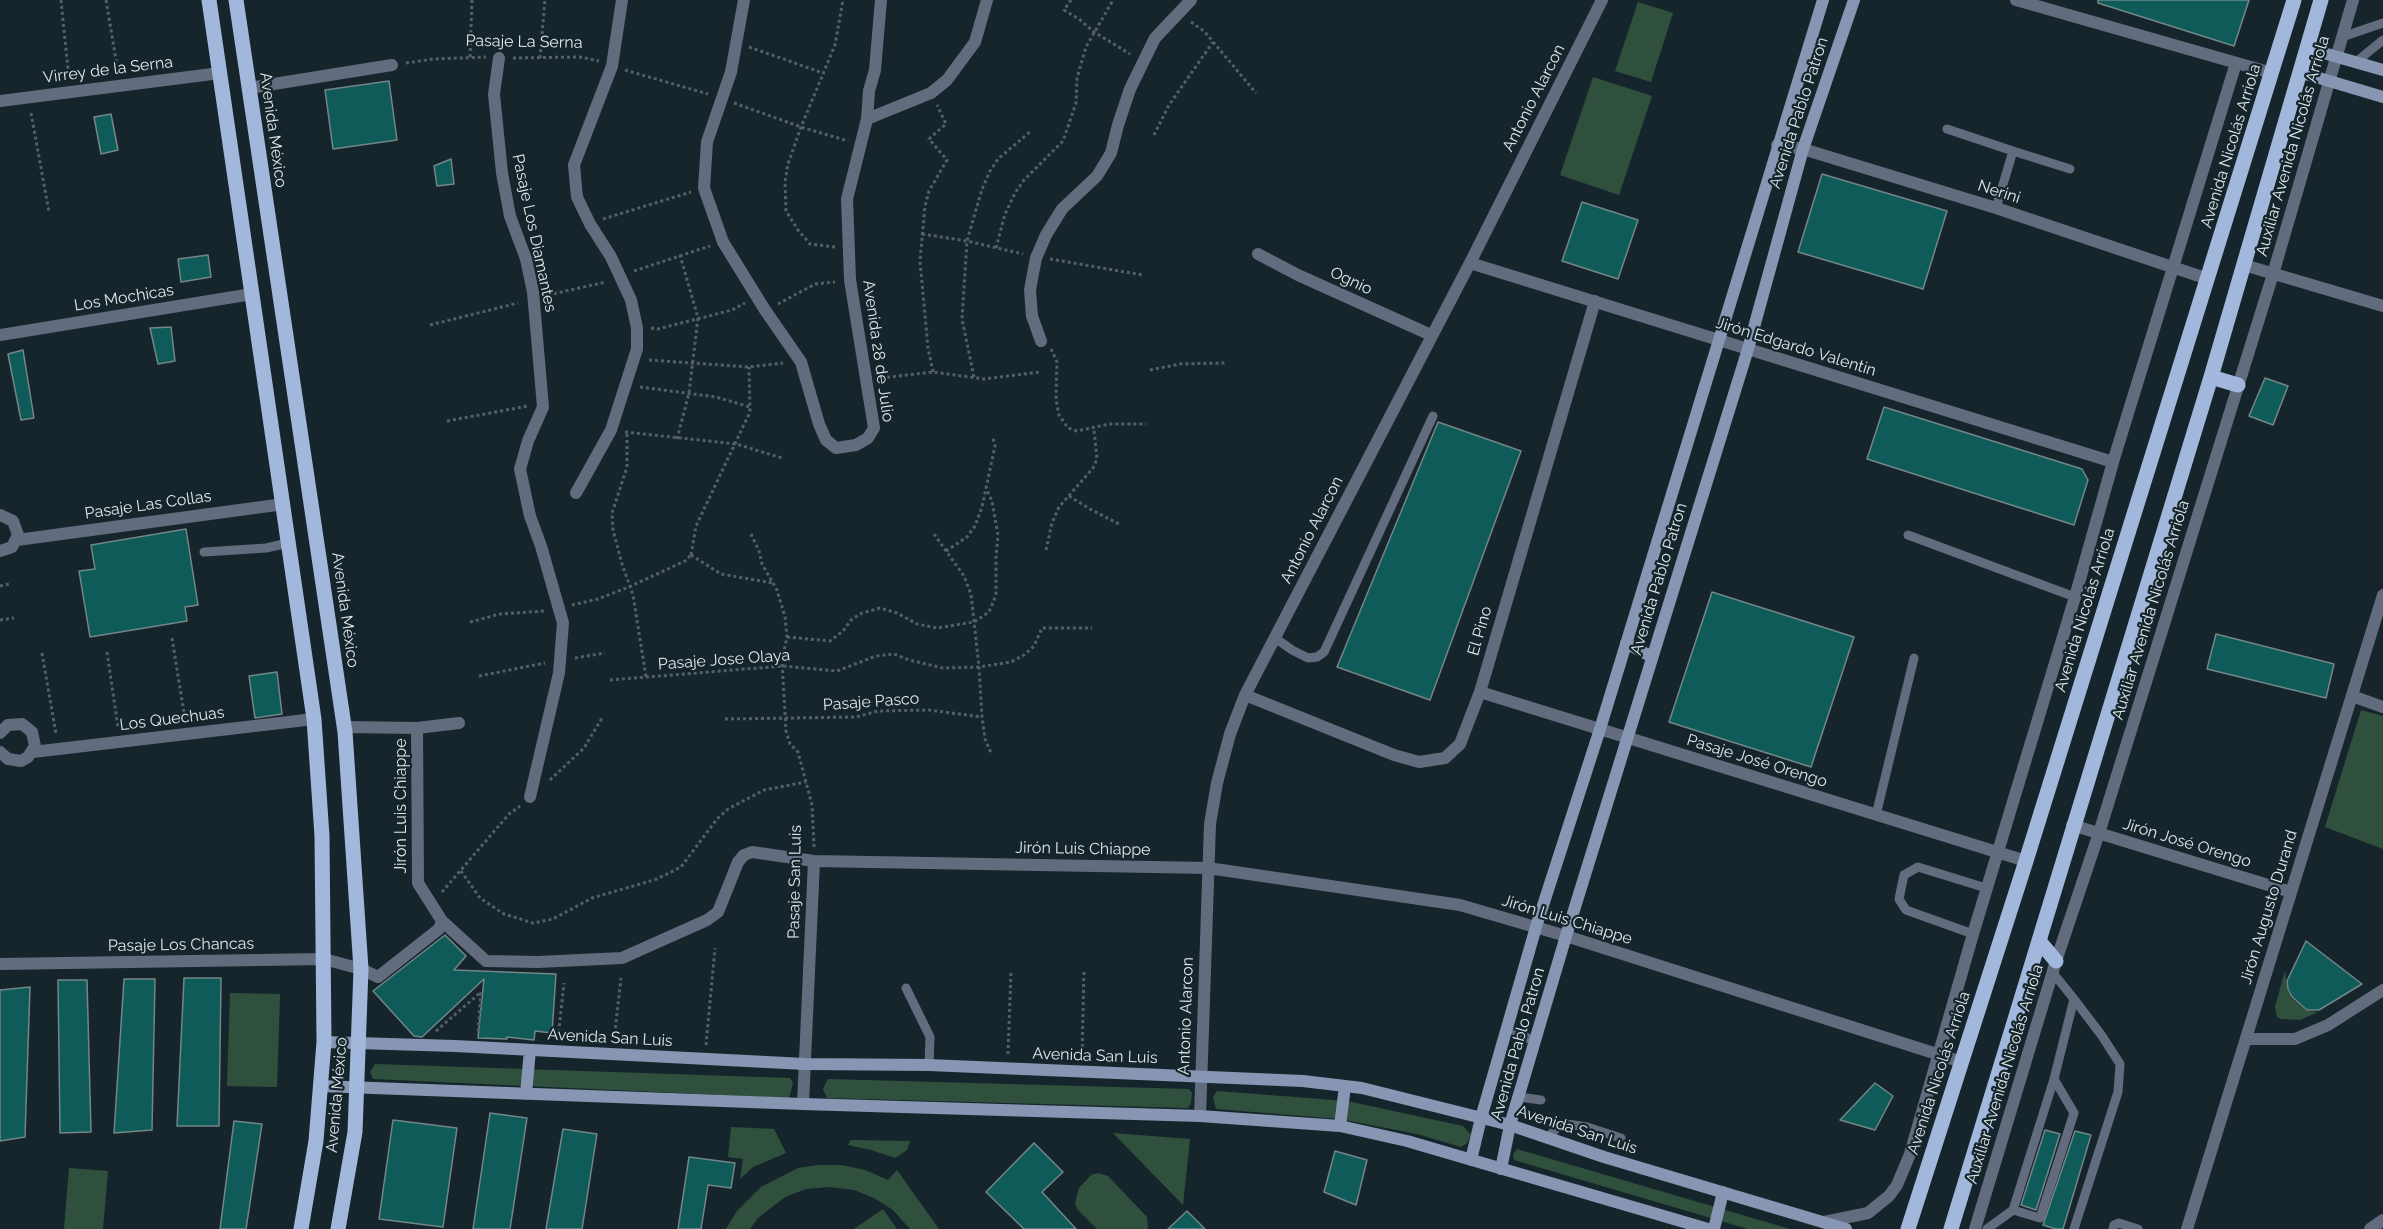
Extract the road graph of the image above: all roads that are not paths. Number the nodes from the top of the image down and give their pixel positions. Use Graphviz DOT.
graph roads {
  1 [pos="209,0"];
  2 [pos="236,0"];
  3 [pos="622,0"];
  4 [pos="744,0"];
  5 [pos="881,0"];
  6 [pos="987,0"];
  7 [pos="1602,0"];
  8 [pos="1823,0"];
  9 [pos="1854,0"];
  10 [pos="2016,0"];
  11 [pos="2294,0"];
  12 [pos="2321,0"];
  13 [pos="2353,0"];
  14 [pos="1186,4"];
  15 [pos="2383,23"];
  16 [pos="2342,37"];
  17 [pos="2383,40"];
  18 [pos="2282,44"];
  19 [pos="2306,48"];
  20 [pos="2336,56"];
  21 [pos="499,58"];
  22 [pos="2356,62"];
  23 [pos="2236,63"];
  24 [pos="392,65"];
  25 [pos="2383,70"];
  26 [pos="2299,72"];
  27 [pos="220,73"];
  28 [pos="2272,73"];
  29 [pos="2329,80"];
  30 [pos="249,88"];
  31 [pos="2383,97"];
  32 [pos="0,100"];
  33 [pos="867,119"];
  34 [pos="1947,129"];
  35 [pos="1777,145"];
  36 [pos="1803,149"];
  37 [pos="2013,151"];
  38 [pos="2070,169"];
  39 [pos="1996,208"];
  40 [pos="1258,254"];
  41 [pos="1470,263"];
  42 [pos="2244,265"];
  43 [pos="2171,267"];
  44 [pos="2273,274"];
  45 [pos="2208,279"];
  46 [pos="252,294"];
  47 [pos="1595,301"];
  48 [pos="2383,306"];
  49 [pos="0,335"];
  50 [pos="1431,335"];
  51 [pos="1718,340"];
  52 [pos="1041,341"];
  53 [pos="1748,349"];
  54 [pos="2211,377"];
  55 [pos="2238,385"];
  56 [pos="1433,416"];
  57 [pos="2113,462"];
  58 [pos="576,493"];
  59 [pos="284,504"];
  60 [pos="0,515"];
  61 [pos="1908,535"];
  62 [pos="17,540"];
  63 [pos="288,543"];
  64 [pos="0,551"];
  65 [pos="204,552"];
  66 [pos="2383,595"];
  67 [pos="2075,597"];
  68 [pos="1275,638"];
  69 [pos="1626,643"];
  70 [pos="1652,657"];
  71 [pos="1914,658"];
  72 [pos="1480,692"];
  73 [pos="1245,695"];
  74 [pos="2352,696"];
  75 [pos="2383,707"];
  76 [pos="314,719"];
  77 [pos="459,723"];
  78 [pos="344,727"];
  79 [pos="417,728"];
  80 [pos="1600,729"];
  81 [pos="0,733"];
  82 [pos="1628,738"];
  83 [pos="0,752"];
  84 [pos="33,752"];
  85 [pos="530,797"];
  86 [pos="1876,815"];
  87 [pos="2072,825"];
  88 [pos="2099,833"];
  89 [pos="1997,852"];
  90 [pos="814,861"];
  91 [pos="2025,861"];
  92 [pos="1208,868"];
  93 [pos="1986,888"];
  94 [pos="2291,892"];
  95 [pos="442,921"];
  96 [pos="1536,927"];
  97 [pos="1973,934"];
  98 [pos="1566,936"];
  99 [pos="2040,942"];
  100 [pos="324,959"];
  101 [pos="0,964"];
  102 [pos="2055,967"];
  103 [pos="361,969"];
  104 [pos="906,988"];
  105 [pos="2383,990"];
  106 [pos="2073,999"];
  107 [pos="1507,1027"];
  108 [pos="2246,1039"];
  109 [pos="324,1042"];
  110 [pos="1535,1042"];
  111 [pos="360,1043"];
  112 [pos="530,1050"];
  113 [pos="1937,1054"];
  114 [pos="1962,1062"];
  115 [pos="805,1064"];
  116 [pos="929,1065"];
  117 [pos="1200,1075"];
  118 [pos="2054,1079"];
  119 [pos="320,1086"];
  120 [pos="1346,1086"];
  121 [pos="358,1088"];
  122 [pos="526,1094"];
  123 [pos="1520,1097"];
  124 [pos="1540,1100"];
  125 [pos="803,1104"];
  126 [pos="1200,1116"];
  127 [pos="1481,1118"];
  128 [pos="1510,1125"];
  129 [pos="1340,1126"];
  130 [pos="1547,1138"];
  131 [pos="1621,1138"];
  132 [pos="1471,1160"];
  133 [pos="1501,1169"];
  134 [pos="1723,1192"];
  135 [pos="2013,1210"];
  136 [pos="2040,1218"];
  137 [pos="2383,1220"];
  138 [pos="1824,1222"];
  139 [pos="301,1229"];
  140 [pos="338,1229"];
  141 [pos="1708,1229"];
  142 [pos="1714,1229"];
  143 [pos="1846,1229"];
  144 [pos="1908,1229"];
  145 [pos="1950,1229"];
  146 [pos="1975,1229"];
  147 [pos="1987,1229"];
  148 [pos="2043,1229"];
  149 [pos="2074,1229"];
  150 [pos="2113,1229"];
  151 [pos="2138,1229"];
  152 [pos="2187,1229"];
  153 [pos="2370,1229"];
  1 -- 27 [label="main road, Avenida México"];
  2 -- 30 [label="main road, Avenida México"];
  3 -- 58 [label="street"];
  4 -- 33 [label="street, Avenida 28 de Julio"];
  5 -- 33 [label="street, Avenida 28 de Julio"];
  6 -- 33 [label="street"];
  7 -- 41 [label="street, Antonio Alarcon"];
  8 -- 35 [label="main road, Avenida Pablo Patron"];
  9 -- 36 [label="main road, Avenida Pablo Patron"];
  10 -- 23 [label="street"];
  11 -- 18 [label="main road, Avenida Nicolás Arriola"];
  12 -- 19 [label="main road"];
  13 -- 16 [label="street, Auxiliar Avenida Nicolás Arriola"];
  14 -- 52 [label="street"];
  15 -- 16 [label="lane"];
  16 -- 20 [label="street, Auxiliar Avenida Nicolás Arriola"];
  17 -- 22 [label="lane"];
  18 -- 26 [label="main road"];
  18 -- 28 [label="main road, Avenida Nicolás Arriola"];
  19 -- 20 [label="main road"];
  19 -- 26 [label="main road"];
  20 -- 22 [label="main road"];
  20 -- 29 [label="street, Auxiliar Avenida Nicolás Arriola"];
  21 -- 85 [label="street, Pasaje Los Diamantes"];
  22 -- 25 [label="main road"];
  23 -- 28 [label="street"];
  23 -- 43 [label="street"];
  24 -- 30 [label="street"];
  26 -- 29 [label="main road"];
  26 -- 42 [label="main road"];
  27 -- 32 [label="street, Virrey de la Serna"];
  27 -- 46 [label="main road, Avenida México"];
  28 -- 45 [label="main road, Avenida Nicolás Arriola"];
  29 -- 31 [label="main road"];
  29 -- 44 [label="street, Auxiliar Avenida Nicolás Arriola"];
  30 -- 78 [label="main road, Avenida México"];
  34 -- 37 [label="lane"];
  35 -- 36 [label="street, Nerini"];
  35 -- 51 [label="main road, Avenida Pablo Patron"];
  36 -- 39 [label="street, Nerini"];
  36 -- 53 [label="main road, Avenida Pablo Patron"];
  37 -- 38 [label="lane"];
  37 -- 39 [label="lane"];
  39 -- 43 [label="street, Nerini"];
  40 -- 50 [label="street, Ognio"];
  41 -- 47 [label="street, Jirón Edgardo Valentin"];
  41 -- 50 [label="street, Antonio Alarcon"];
  42 -- 44 [label="street"];
  42 -- 54 [label="main road"];
  43 -- 45 [label="street, Nerini"];
  43 -- 57 [label="street"];
  44 -- 48 [label="street"];
  44 -- 55 [label="street, Auxiliar Avenida Nicolás Arriola"];
  45 -- 91 [label="main road, Avenida Nicolás Arriola"];
  46 -- 49 [label="street, Los Mochicas"];
  46 -- 59 [label="main road, Avenida México"];
  47 -- 51 [label="street, Jirón Edgardo Valentin"];
  47 -- 72 [label="street, El Pino"];
  50 -- 68 [label="street, Antonio Alarcon"];
  51 -- 53 [label="street, Jirón Edgardo Valentin"];
  51 -- 69 [label="main road, Avenida Pablo Patron"];
  53 -- 57 [label="street, Jirón Edgardo Valentin"];
  53 -- 70 [label="main road, Avenida Pablo Patron"];
  54 -- 55 [label="main road"];
  54 -- 87 [label="main road"];
  55 -- 88 [label="street, Auxiliar Avenida Nicolás Arriola"];
  56 -- 68 [label="lane"];
  57 -- 67 [label="street"];
  59 -- 62 [label="street, Pasaje Las Collas"];
  59 -- 63 [label="main road, Avenida México"];
  60 -- 62 [label="street"];
  61 -- 67 [label="lane"];
  62 -- 64 [label="street, Pasaje Las Collas"];
  63 -- 65 [label="lane"];
  63 -- 76 [label="main road, Avenida México"];
  66 -- 74 [label="street, Jirón Augusto Durand"];
  67 -- 89 [label="street"];
  68 -- 73 [label="street, Antonio Alarcon"];
  69 -- 70 [label="main road"];
  69 -- 80 [label="main road, Avenida Pablo Patron"];
  70 -- 82 [label="main road, Avenida Pablo Patron"];
  71 -- 86 [label="lane"];
  72 -- 73 [label="street, El Pino"];
  72 -- 80 [label="street, Pasaje José Orengo"];
  73 -- 92 [label="street, Antonio Alarcon"];
  74 -- 75 [label="street"];
  74 -- 94 [label="street, Jirón Augusto Durand"];
  76 -- 84 [label="street, Los Quechuas"];
  76 -- 100 [label="main road, Avenida México"];
  77 -- 79 [label="street"];
  78 -- 79 [label="street"];
  78 -- 103 [label="main road, Avenida México"];
  79 -- 95 [label="street, Jirón Luis Chiappe"];
  80 -- 82 [label="street, Pasaje José Orengo"];
  80 -- 96 [label="main road, Avenida Pablo Patron"];
  81 -- 84 [label="street"];
  82 -- 86 [label="street, Pasaje José Orengo"];
  82 -- 98 [label="main road, Avenida Pablo Patron"];
  83 -- 84 [label="street, Los Quechuas"];
  86 -- 89 [label="street, Pasaje José Orengo"];
  87 -- 88 [label="street, Jirón José Orengo"];
  87 -- 99 [label="main road"];
  88 -- 94 [label="street, Jirón José Orengo"];
  88 -- 102 [label="street, Auxiliar Avenida Nicolás Arriola"];
  89 -- 91 [label="street, Pasaje José Orengo"];
  89 -- 93 [label="street"];
  90 -- 92 [label="street, Jirón Luis Chiappe"];
  90 -- 95 [label="street, Jirón Luis Chiappe"];
  90 -- 115 [label="street, Pasaje San Luis"];
  91 -- 114 [label="main road, Avenida Nicolás Arriola"];
  92 -- 96 [label="street, Jirón Luis Chiappe"];
  92 -- 117 [label="street, Antonio Alarcon"];
  93 -- 97 [label="street"];
  93 -- 97 [label="lane"];
  94 -- 108 [label="street, Jirón Augusto Durand"];
  95 -- 103 [label="street, Pasaje Los Chancas"];
  96 -- 98 [label="street, Jirón Luis Chiappe"];
  96 -- 107 [label="main road, Avenida Pablo Patron"];
  97 -- 113 [label="street"];
  98 -- 110 [label="main road, Avenida Pablo Patron"];
  98 -- 113 [label="street, Jirón Luis Chiappe"];
  99 -- 102 [label="main road"];
  99 -- 145 [label="main road"];
  100 -- 101 [label="street, Pasaje Los Chancas"];
  100 -- 103 [label="street, Pasaje Los Chancas"];
  100 -- 109 [label="main road, Avenida México"];
  102 -- 106 [label="lane"];
  102 -- 146 [label="street, Auxiliar Avenida Nicolás Arriola"];
  103 -- 111 [label="main road, Avenida México"];
  104 -- 116 [label="lane"];
  105 -- 108 [label="street"];
  106 -- 118 [label="lane"];
  106 -- 149 [label="lane"];
  107 -- 110 [label="lane"];
  107 -- 127 [label="main road, Avenida Pablo Patron"];
  108 -- 152 [label="street, Jirón Augusto Durand"];
  109 -- 111 [label="main road, Avenida San Luis"];
  109 -- 119 [label="main road, Avenida México"];
  110 -- 123 [label="main road, Avenida Pablo Patron"];
  111 -- 112 [label="main road, Avenida San Luis"];
  111 -- 121 [label="main road, Avenida México"];
  112 -- 115 [label="main road, Avenida San Luis"];
  112 -- 122 [label="main road"];
  113 -- 114 [label="street, Jirón Luis Chiappe"];
  113 -- 138 [label="street"];
  114 -- 144 [label="main road, Avenida Nicolás Arriola"];
  115 -- 116 [label="main road, Avenida San Luis"];
  115 -- 125 [label="street, Pasaje San Luis"];
  116 -- 117 [label="main road, Avenida San Luis"];
  117 -- 120 [label="main road, Avenida San Luis"];
  117 -- 126 [label="street, Antonio Alarcon"];
  118 -- 135 [label="lane"];
  118 -- 136 [label="lane"];
  119 -- 121 [label="main road"];
  119 -- 139 [label="main road, Avenida México"];
  120 -- 127 [label="main road, Avenida San Luis"];
  120 -- 129 [label="main road"];
  121 -- 122 [label="main road"];
  121 -- 140 [label="main road, Avenida México"];
  122 -- 125 [label="main road"];
  123 -- 124 [label="lane"];
  123 -- 128 [label="main road, Avenida Pablo Patron"];
  125 -- 126 [label="main road"];
  126 -- 129 [label="main road"];
  127 -- 128 [label="main road, Avenida San Luis"];
  127 -- 132 [label="main road, Avenida Pablo Patron"];
  128 -- 130 [label="main road, Avenida San Luis"];
  128 -- 133 [label="main road, Avenida Pablo Patron"];
  129 -- 132 [label="main road"];
  130 -- 131 [label="lane"];
  130 -- 134 [label="main road, Avenida San Luis"];
  132 -- 133 [label="main road"];
  133 -- 141 [label="main road"];
  134 -- 138 [label="main road, Avenida San Luis"];
  134 -- 142 [label="main road"];
  135 -- 136 [label="lane"];
  135 -- 147 [label="lane"];
  136 -- 148 [label="lane"];
  137 -- 153 [label="street"];
  138 -- 143 [label="main road, Avenida San Luis"];
  150 -- 151 [label="lane"];
}
